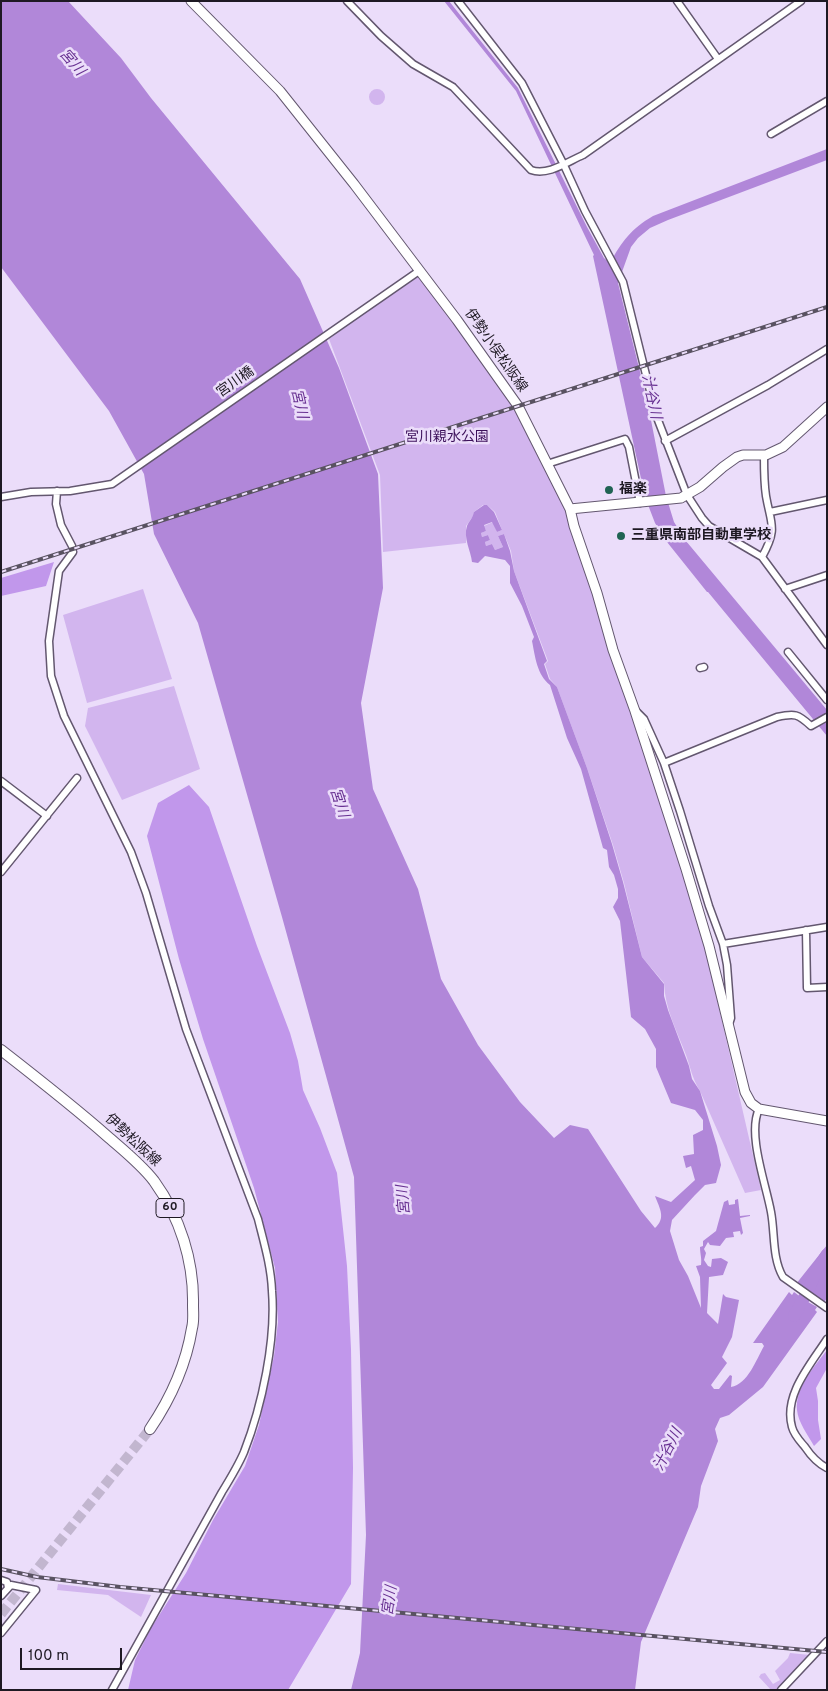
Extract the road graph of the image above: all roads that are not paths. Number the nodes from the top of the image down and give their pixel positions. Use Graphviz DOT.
graph roads {
  1 [pos="192,1"];
  2 [pos="347,1"];
  3 [pos="458,1"];
  4 [pos="677,1"];
  5 [pos="801,1"];
  6 [pos="718,59"];
  7 [pos="827,101"];
  8 [pos="771,134"];
  9 [pos="562,164"];
  10 [pos="419,270"];
  11 [pos="827,349"];
  12 [pos="827,407"];
  13 [pos="665,441"];
  14 [pos="764,456"];
  15 [pos="547,464"];
  16 [pos="57,491"];
  17 [pos="687,495"];
  18 [pos="1,497"];
  19 [pos="827,500"];
  20 [pos="641,503"];
  21 [pos="570,510"];
  22 [pos="770,512"];
  23 [pos="762,557"];
  24 [pos="827,575"];
  25 [pos="785,589"];
  26 [pos="827,645"];
  27 [pos="788,652"];
  28 [pos="827,700"];
  29 [pos="635,711"];
  30 [pos="827,717"];
  31 [pos="664,763"];
  32 [pos="77,778"];
  33 [pos="1,781"];
  34 [pos="47,816"];
  35 [pos="1,872"];
  36 [pos="827,927"];
  37 [pos="806,930"];
  38 [pos="723,944"];
  39 [pos="827,988"];
  40 [pos="728,1026"];
  41 [pos="1,1050"];
  42 [pos="758,1109"];
  43 [pos="827,1121"];
  44 [pos="825,1307"];
  45 [pos="827,1339"];
  46 [pos="150,1429"];
  47 [pos="827,1468"];
  48 [pos="1,1580"];
  49 [pos="8,1588"];
  50 [pos="1,1596"];
  51 [pos="1,1633"];
  52 [pos="827,1641"];
  53 [pos="112,1690"];
  54 [pos="781,1690"];
  1 -- 10 [label="main road, 伊勢小俣松阪線"];
  2 -- 9 [label="street"];
  3 -- 9 [label="street"];
  4 -- 6 [label="street"];
  5 -- 6 [label="street"];
  6 -- 9 [label="street"];
  7 -- 8 [label="street"];
  9 -- 13 [label="street"];
  10 -- 15 [label="main road, 伊勢小俣松阪線"];
  10 -- 16 [label="street, 宮川橋"];
  11 -- 13 [label="street"];
  12 -- 14 [label="main road"];
  13 -- 17 [label="street"];
  14 -- 17 [label="main road"];
  14 -- 22 [label="street"];
  15 -- 20 [label="street"];
  15 -- 21 [label="main road, 伊勢小俣松阪線"];
  16 -- 18 [label="street, 宮川橋"];
  16 -- 53 [label="street"];
  17 -- 20 [label="main road"];
  17 -- 23 [label="street"];
  19 -- 22 [label="street"];
  20 -- 21 [label="main road"];
  21 -- 29 [label="main road, 伊勢小俣松阪線"];
  22 -- 23 [label="street"];
  23 -- 25 [label="street"];
  24 -- 25 [label="street"];
  25 -- 26 [label="street"];
  27 -- 28 [label="street"];
  29 -- 31 [label="street"];
  29 -- 40 [label="main road, 伊勢小俣松阪線"];
  30 -- 31 [label="street"];
  31 -- 38 [label="street"];
  32 -- 34 [label="street"];
  33 -- 34 [label="street"];
  34 -- 35 [label="street"];
  36 -- 37 [label="street"];
  37 -- 38 [label="street"];
  37 -- 39 [label="street"];
  38 -- 40 [label="street"];
  40 -- 42 [label="main road, 伊勢小俣松阪線"];
  41 -- 46 [label="main road, 伊勢松阪線 / 60"];
  42 -- 43 [label="main road"];
  42 -- 44 [label="street"];
  45 -- 47 [label="street"];
  48 -- 49 [label="street"];
  49 -- 50 [label="street"];
  49 -- 51 [label="street"];
  52 -- 54 [label="street"];
}
